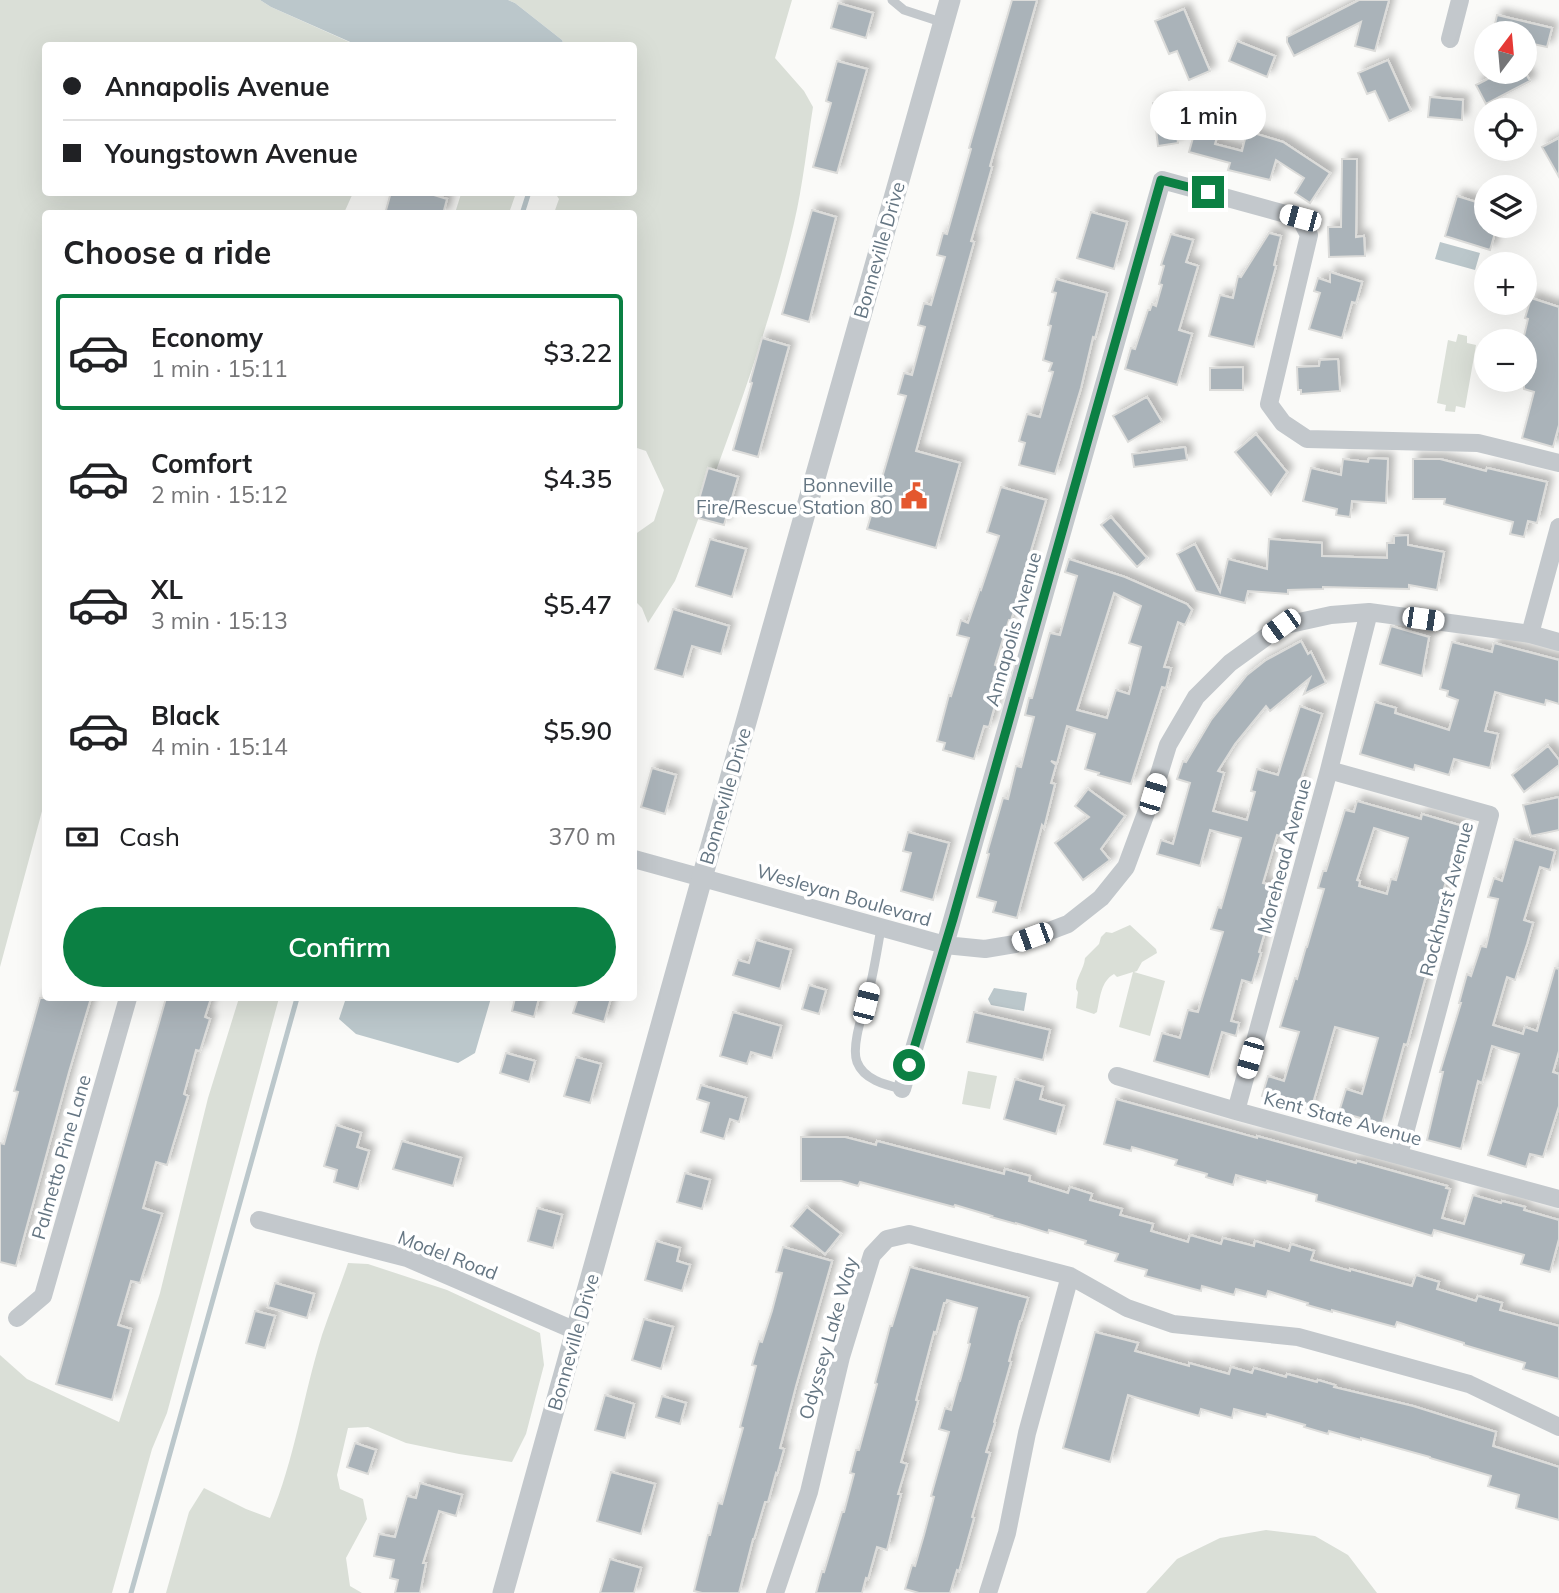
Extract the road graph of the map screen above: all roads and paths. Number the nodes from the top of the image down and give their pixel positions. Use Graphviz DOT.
graph roads {
  1 [pos="892,0"];
  2 [pos="950,0"];
  3 [pos="1461,0"];
  4 [pos="944,23"];
  5 [pos="1450,39"];
  6 [pos="1559,464"];
  7 [pos="1559,527"];
  8 [pos="1369,612"];
  9 [pos="1530,634"];
  10 [pos="1559,642"];
  11 [pos="1329,770"];
  12 [pos="637,860"];
  13 [pos="702,878"];
  14 [pos="881,928"];
  15 [pos="945,945"];
  16 [pos="127,1001"];
  17 [pos="1116,1076"];
  18 [pos="902,1089"];
  19 [pos="1236,1111"];
  20 [pos="1399,1155"];
  21 [pos="1558,1197"];
  22 [pos="260,1220"];
  23 [pos="1070,1276"];
  24 [pos="17,1318"];
  25 [pos="576,1331"];
  26 [pos="1559,1427"];
  27 [pos="503,1593"];
  28 [pos="775,1593"];
  29 [pos="988,1593"];
  1 -- 4 [label="lane"];
  2 -- 4 [label="street, Bonneville Drive"];
  3 -- 5 [label="street"];
  4 -- 13 [label="street, Bonneville Drive"];
  6 -- 15 [label="street, Annapolis Avenue"];
  7 -- 9 [label="street"];
  8 -- 9 [label="street, Wesleyan Boulevard"];
  8 -- 11 [label="street, Morehead Avenue"];
  8 -- 15 [label="street, Wesleyan Boulevard"];
  9 -- 10 [label="street, Wesleyan Boulevard"];
  11 -- 19 [label="street, Morehead Avenue"];
  11 -- 20 [label="street, Rockhurst Avenue"];
  12 -- 13 [label="street, Wesleyan Boulevard"];
  13 -- 14 [label="street, Wesleyan Boulevard"];
  13 -- 25 [label="street, Bonneville Drive"];
  14 -- 15 [label="street, Wesleyan Boulevard"];
  14 -- 18 [label="lane"];
  15 -- 18 [label="street, Annapolis Avenue"];
  16 -- 24 [label="street, Palmetto Pine Lane"];
  17 -- 19 [label="street, Kent State Avenue"];
  19 -- 20 [label="street, Kent State Avenue"];
  20 -- 21 [label="street, Kent State Avenue"];
  22 -- 25 [label="street, Model Road"];
  23 -- 26 [label="street, Odyssey Lake Way"];
  23 -- 28 [label="street, Odyssey Lake Way"];
  23 -- 29 [label="street"];
  25 -- 27 [label="street, Bonneville Drive"];
}
